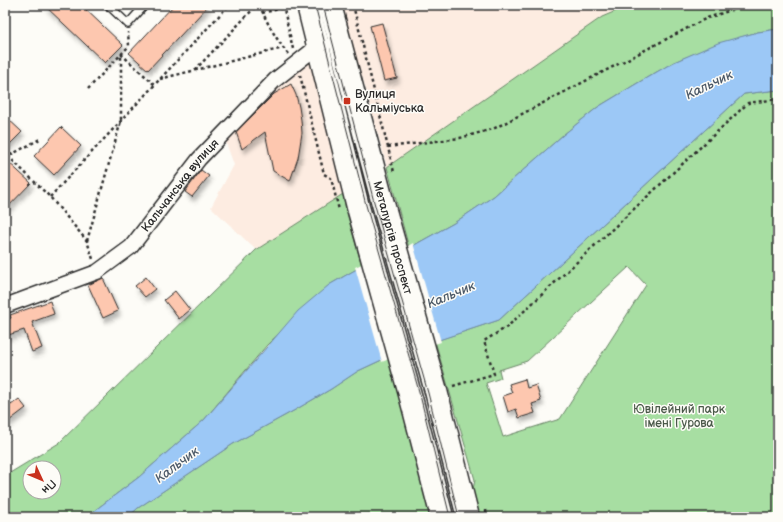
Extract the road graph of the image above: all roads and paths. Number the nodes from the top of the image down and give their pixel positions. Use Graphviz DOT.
graph roads {
  1 [pos="108,5"];
  2 [pos="145,5"];
  3 [pos="229,5"];
  4 [pos="256,5"];
  5 [pos="260,5"];
  6 [pos="308,5"];
  7 [pos="330,5"];
  8 [pos="354,5"];
  9 [pos="757,5"];
  10 [pos="283,6"];
  11 [pos="262,13"];
  12 [pos="329,43"];
  13 [pos="129,46"];
  14 [pos="121,54"];
  15 [pos="297,63"];
  16 [pos="195,70"];
  17 [pos="160,79"];
  18 [pos="155,85"];
  19 [pos="88,89"];
  20 [pos="778,100"];
  21 [pos="121,121"];
  22 [pos="40,139"];
  23 [pos="388,147"];
  24 [pos="6,157"];
  25 [pos="395,174"];
  26 [pos="50,197"];
  27 [pos="349,209"];
  28 [pos="87,241"];
  29 [pos="97,272"];
  30 [pos="5,306"];
  31 [pos="445,388"];
  32 [pos="442,517"];
  33 [pos="468,517"];
  1 -- 2 [label="lane"];
  3 -- 17 [label="path"];
  4 -- 16 [label="path"];
  5 -- 11 [label="path"];
  6 -- 12 [label="main road, Металургів проспект"];
  7 -- 12 [label="main road, Металургів проспект"];
  8 -- 23 [label="path"];
  9 -- 23 [label="path"];
  10 -- 11 [label="path"];
  10 -- 15 [label="path"];
  11 -- 16 [label="path"];
  12 -- 15 [label="street, Кальчанська вулиця"];
  12 -- 27 [label="main road, Металургів проспект"];
  12 -- 31 [label="main road, Металургів проспект"];
  13 -- 14 [label="path"];
  14 -- 18 [label="path"];
  14 -- 19 [label="path"];
  14 -- 21 [label="path"];
  15 -- 27 [label="path"];
  15 -- 29 [label="street, Кальчанська вулиця"];
  16 -- 17 [label="path"];
  17 -- 18 [label="path"];
  18 -- 21 [label="path"];
  20 -- 31 [label="path"];
  21 -- 26 [label="path"];
  21 -- 28 [label="path"];
  22 -- 24 [label="path"];
  23 -- 25 [label="path"];
  24 -- 26 [label="path"];
  26 -- 28 [label="path"];
  27 -- 32 [label="main road, Металургів проспект"];
  28 -- 29 [label="path"];
  29 -- 30 [label="street, Кальчанська вулиця"];
  31 -- 33 [label="main road, Металургів проспект"];
}
